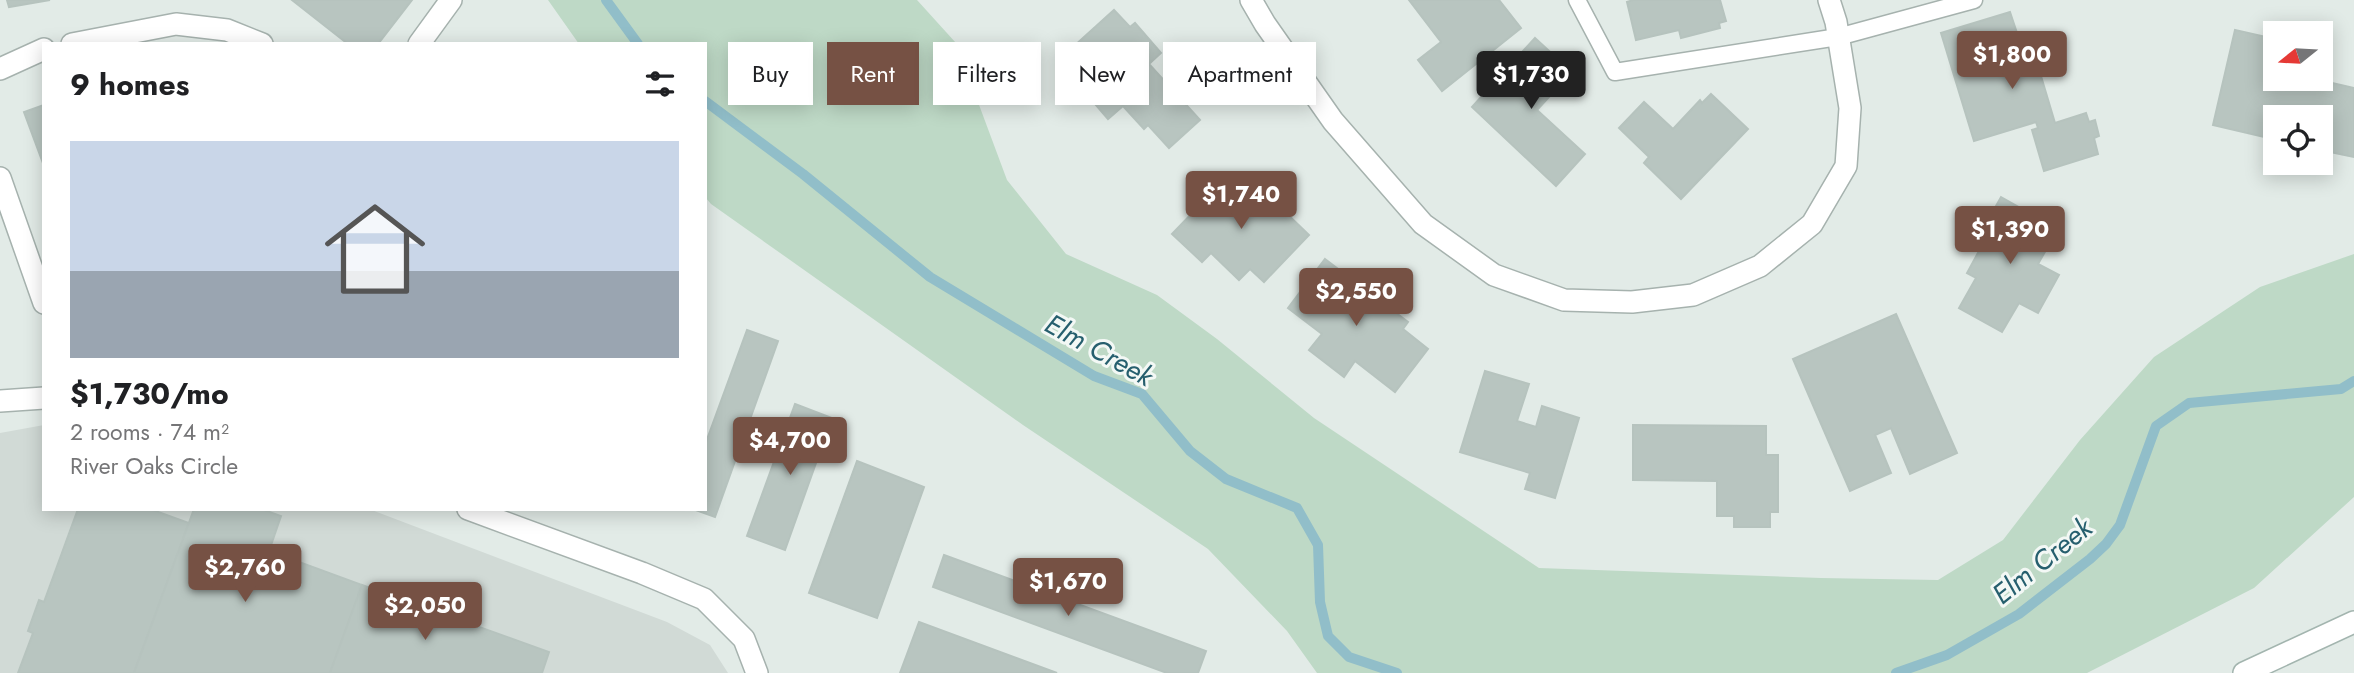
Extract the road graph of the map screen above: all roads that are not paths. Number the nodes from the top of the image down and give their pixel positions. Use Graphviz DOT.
graph roads {
  1 [pos="451,0"];
  2 [pos="1251,0"];
  3 [pos="1577,0"];
  4 [pos="1829,0"];
  5 [pos="1974,0"];
  6 [pos="1838,37"];
  7 [pos="82,42"];
  8 [pos="257,42"];
  9 [pos="420,42"];
  10 [pos="42,50"];
  11 [pos="0,69"];
  12 [pos="0,178"];
  13 [pos="42,297"];
  14 [pos="42,398"];
  15 [pos="0,401"];
  16 [pos="473,511"];
  17 [pos="2354,622"];
  18 [pos="757,673"];
  19 [pos="2244,673"];
  1 -- 9 [label="street"];
  2 -- 6 [label="street"];
  3 -- 6 [label="lane"];
  4 -- 6 [label="street"];
  5 -- 6 [label="lane"];
  7 -- 8 [label="street"];
  10 -- 11 [label="street"];
  12 -- 13 [label="street"];
  14 -- 15 [label="street"];
  16 -- 18 [label="street"];
  17 -- 19 [label="street"];
}
